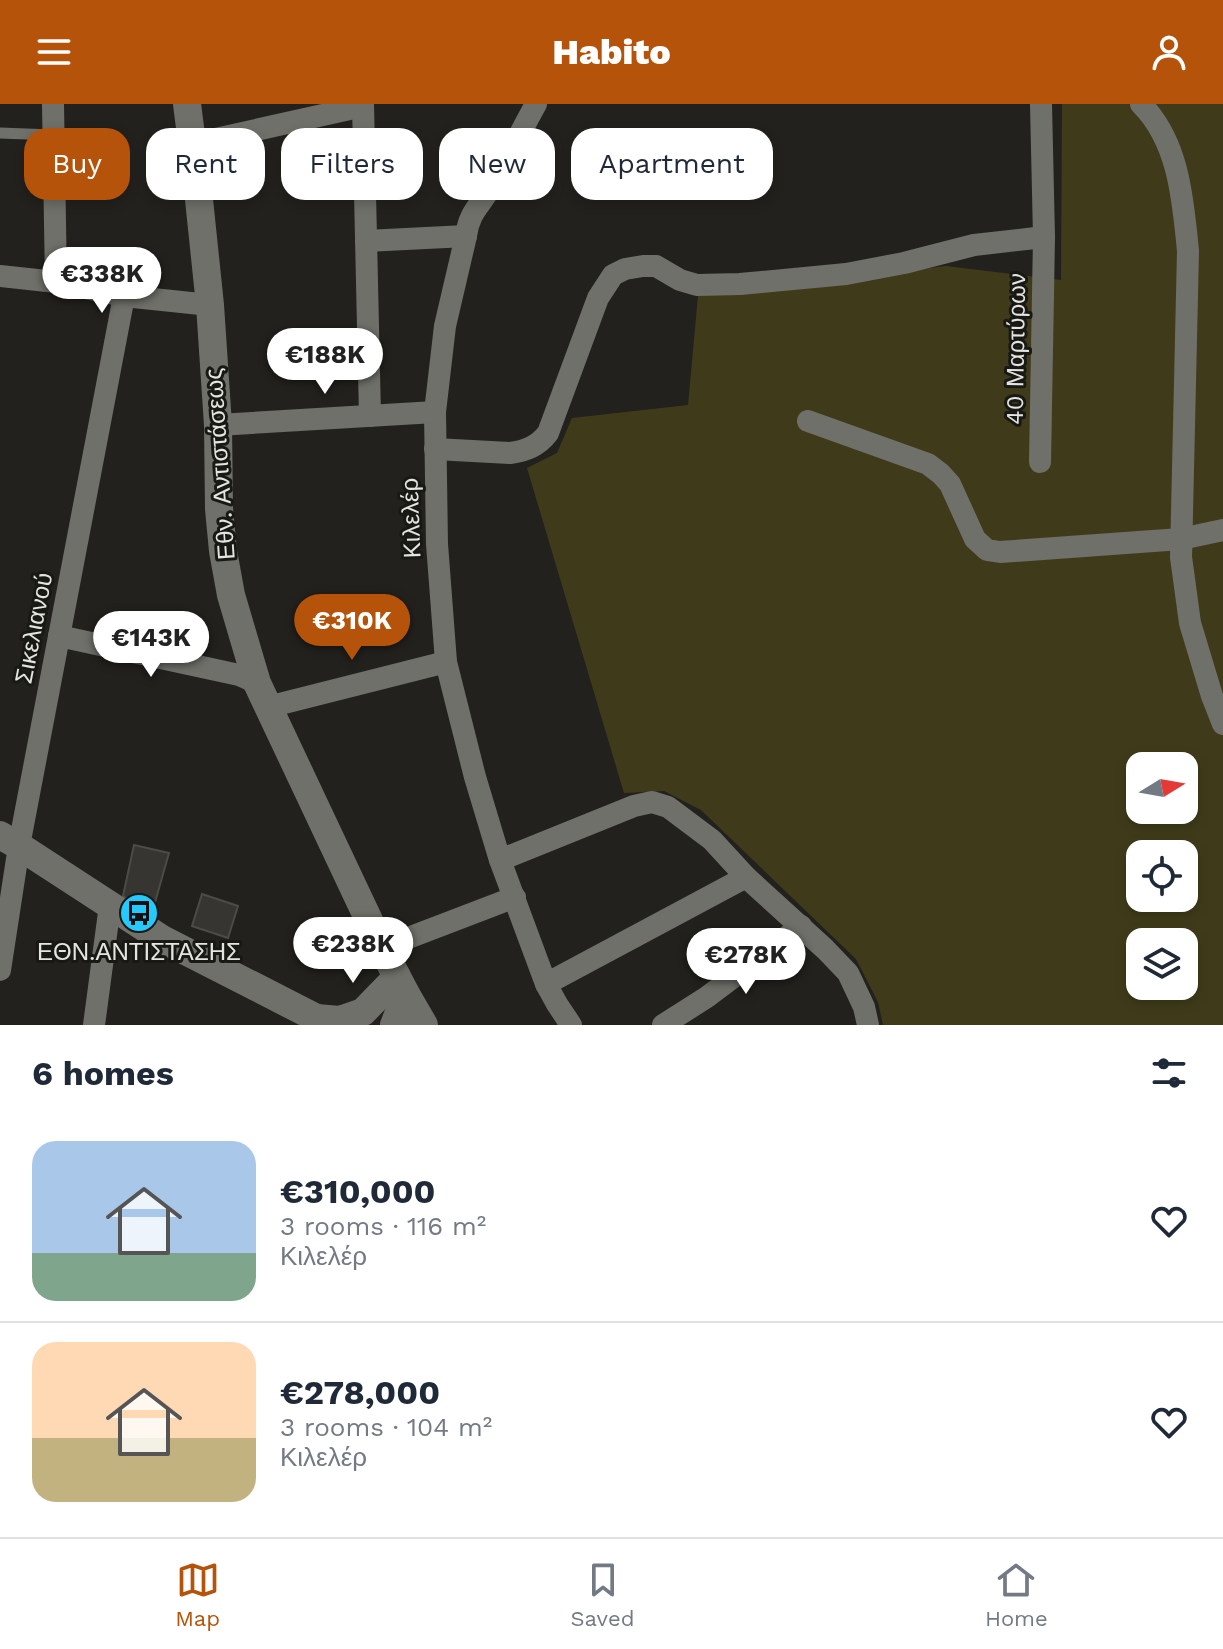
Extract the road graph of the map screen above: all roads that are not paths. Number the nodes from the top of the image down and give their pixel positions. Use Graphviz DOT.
graph roads {
  1 [pos="53,104"];
  2 [pos="187,104"];
  3 [pos="536,104"];
  4 [pos="1041,104"];
  5 [pos="1141,104"];
  6 [pos="363,105"];
  7 [pos="53,128"];
  8 [pos="191,128"];
  9 [pos="263,128"];
  10 [pos="0,133"];
  11 [pos="24,134"];
  12 [pos="54,200"];
  13 [pos="199,200"];
  14 [pos="466,236"];
  15 [pos="1044,237"];
  16 [pos="366,241"];
  17 [pos="0,276"];
  18 [pos="56,282"];
  19 [pos="124,296"];
  20 [pos="210,305"];
  21 [pos="435,412"];
  22 [pos="370,416"];
  23 [pos="808,421"];
  24 [pos="218,425"];
  25 [pos="435,449"];
  26 [pos="1040,462"];
  27 [pos="1223,530"];
  28 [pos="1181,539"];
  29 [pos="59,636"];
  30 [pos="446,662"];
  31 [pos="262,695"];
  32 [pos="1223,724"];
  33 [pos="10,841"];
  34 [pos="500,860"];
  35 [pos="746,877"];
  36 [pos="515,897"];
  37 [pos="110,905"];
  38 [pos="801,926"];
  39 [pos="382,948"];
  40 [pos="0,970"];
  41 [pos="546,984"];
  42 [pos="401,985"];
  43 [pos="323,1022"];
  44 [pos="94,1025"];
  45 [pos="394,1025"];
  46 [pos="424,1025"];
  47 [pos="571,1025"];
  48 [pos="663,1025"];
  49 [pos="868,1025"];
  1 -- 7 [label="street"];
  2 -- 8 [label="street, Εθν. Αντιστάσεως"];
  3 -- 14 [label="street, Κιλελέρ"];
  4 -- 15 [label="street, 40 Μαρτύρων"];
  5 -- 28 [label="street"];
  6 -- 9 [label="street"];
  6 -- 16 [label="street"];
  10 -- 11 [label="lane"];
  12 -- 18 [label="street"];
  13 -- 20 [label="street, Εθν. Αντιστάσεως"];
  14 -- 16 [label="street"];
  14 -- 21 [label="street, Κιλελέρ"];
  15 -- 25 [label="street"];
  15 -- 26 [label="street, 40 Μαρτύρων"];
  16 -- 22 [label="street"];
  17 -- 18 [label="street"];
  18 -- 19 [label="street"];
  19 -- 20 [label="street"];
  19 -- 29 [label="street, Σικελιανού"];
  20 -- 24 [label="street, Εθν. Αντιστάσεως"];
  21 -- 22 [label="street"];
  21 -- 25 [label="street, Κιλελέρ"];
  22 -- 24 [label="street"];
  23 -- 28 [label="street"];
  24 -- 31 [label="street, Εθν. Αντιστάσεως"];
  25 -- 30 [label="street, Κιλελέρ"];
  27 -- 28 [label="street"];
  28 -- 32 [label="street"];
  29 -- 31 [label="street"];
  29 -- 33 [label="street, Σικελιανού"];
  30 -- 31 [label="street"];
  30 -- 34 [label="street, Κιλελέρ"];
  31 -- 39 [label="street, Εθν. Αντιστάσεως"];
  33 -- 37 [label="street"];
  33 -- 40 [label="street, Σικελιανού"];
  34 -- 35 [label="street"];
  34 -- 36 [label="street, Κιλελέρ"];
  35 -- 38 [label="street"];
  35 -- 41 [label="street"];
  36 -- 39 [label="street"];
  36 -- 41 [label="street, Κιλελέρ"];
  37 -- 43 [label="street"];
  37 -- 44 [label="street"];
  38 -- 48 [label="street"];
  38 -- 49 [label="street"];
  39 -- 42 [label="street, Εθν. Αντιστάσεως"];
  41 -- 47 [label="street, Κιλελέρ"];
  42 -- 43 [label="street"];
  42 -- 45 [label="street"];
  42 -- 46 [label="street, Εθν. Αντιστάσεως"];
}
